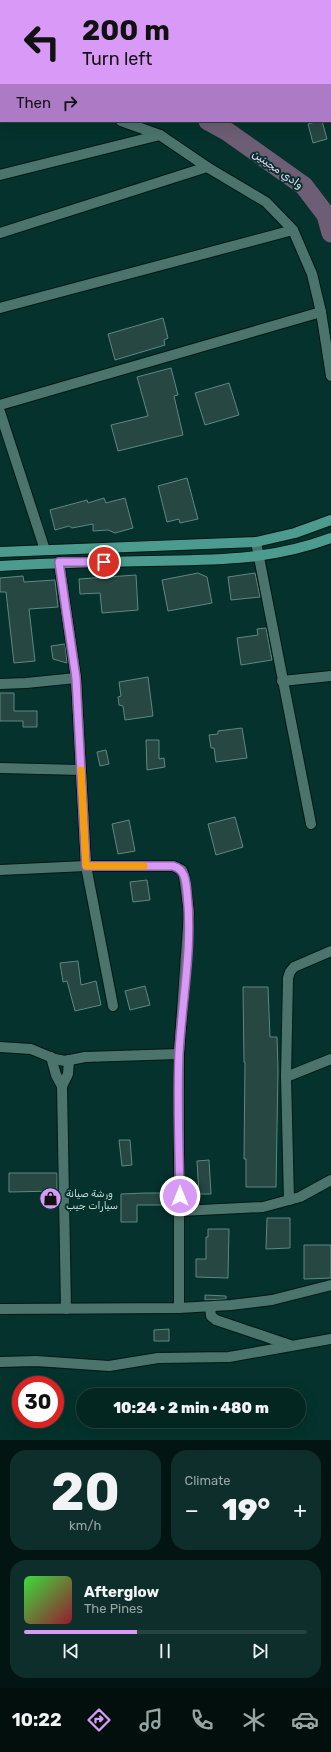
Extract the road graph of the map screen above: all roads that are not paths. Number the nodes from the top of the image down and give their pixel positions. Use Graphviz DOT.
graph roads {
  1 [pos="124,122"];
  2 [pos="160,135"];
  3 [pos="208,167"];
  4 [pos="0,175"];
  5 [pos="293,230"];
  6 [pos="0,233"];
  7 [pos="0,308"];
  8 [pos="321,312"];
  9 [pos="331,376"];
  10 [pos="0,405"];
  11 [pos="0,412"];
  12 [pos="331,520"];
  13 [pos="331,538"];
  14 [pos="256,542"];
  15 [pos="45,550"];
  16 [pos="0,552"];
  17 [pos="258,557"];
  18 [pos="59,562"];
  19 [pos="0,566"];
  20 [pos="331,676"];
  21 [pos="76,678"];
  22 [pos="282,681"];
  23 [pos="0,684"];
  24 [pos="0,768"];
  25 [pos="81,770"];
  26 [pos="311,824"];
  27 [pos="86,866"];
  28 [pos="0,870"];
  29 [pos="331,951"];
  30 [pos="113,1006"];
  31 [pos="0,1047"];
  32 [pos="179,1054"];
  33 [pos="51,1057"];
  34 [pos="331,1059"];
  35 [pos="69,1060"];
  36 [pos="286,1078"];
  37 [pos="62,1086"];
  38 [pos="331,1180"];
  39 [pos="289,1200"];
  40 [pos="180,1211"];
  41 [pos="331,1285"];
  42 [pos="210,1306"];
  43 [pos="179,1308"];
  44 [pos="0,1309"];
  45 [pos="66,1309"];
  46 [pos="331,1339"];
  47 [pos="290,1346"];
  48 [pos="0,1362"];
  1 -- 2 [label="street"];
  2 -- 3 [label="street"];
  2 -- 4 [label="street"];
  3 -- 5 [label="street"];
  3 -- 6 [label="street"];
  5 -- 7 [label="street"];
  5 -- 8 [label="street"];
  8 -- 9 [label="street"];
  8 -- 10 [label="street"];
  11 -- 15 [label="street"];
  12 -- 14 [label="main road"];
  13 -- 17 [label="main road"];
  14 -- 15 [label="main road"];
  14 -- 17 [label="street"];
  15 -- 16 [label="main road"];
  17 -- 18 [label="main road"];
  17 -- 22 [label="street"];
  18 -- 19 [label="main road"];
  18 -- 21 [label="street"];
  20 -- 22 [label="street"];
  21 -- 23 [label="street"];
  21 -- 25 [label="street"];
  22 -- 26 [label="street"];
  24 -- 25 [label="street"];
  25 -- 27 [label="street"];
  27 -- 28 [label="street"];
  27 -- 30 [label="street"];
  27 -- 32 [label="street"];
  29 -- 36 [label="street"];
  31 -- 33 [label="street"];
  32 -- 35 [label="street"];
  32 -- 40 [label="street"];
  33 -- 35 [label="street"];
  33 -- 37 [label="street"];
  34 -- 36 [label="street"];
  35 -- 37 [label="street"];
  36 -- 39 [label="street"];
  37 -- 45 [label="street"];
  38 -- 39 [label="street"];
  39 -- 40 [label="street"];
  40 -- 43 [label="street"];
  41 -- 42 [label="street"];
  42 -- 43 [label="street"];
  42 -- 47 [label="street"];
  43 -- 45 [label="street"];
  44 -- 45 [label="street"];
  46 -- 47 [label="street"];
  47 -- 48 [label="street"];
}
